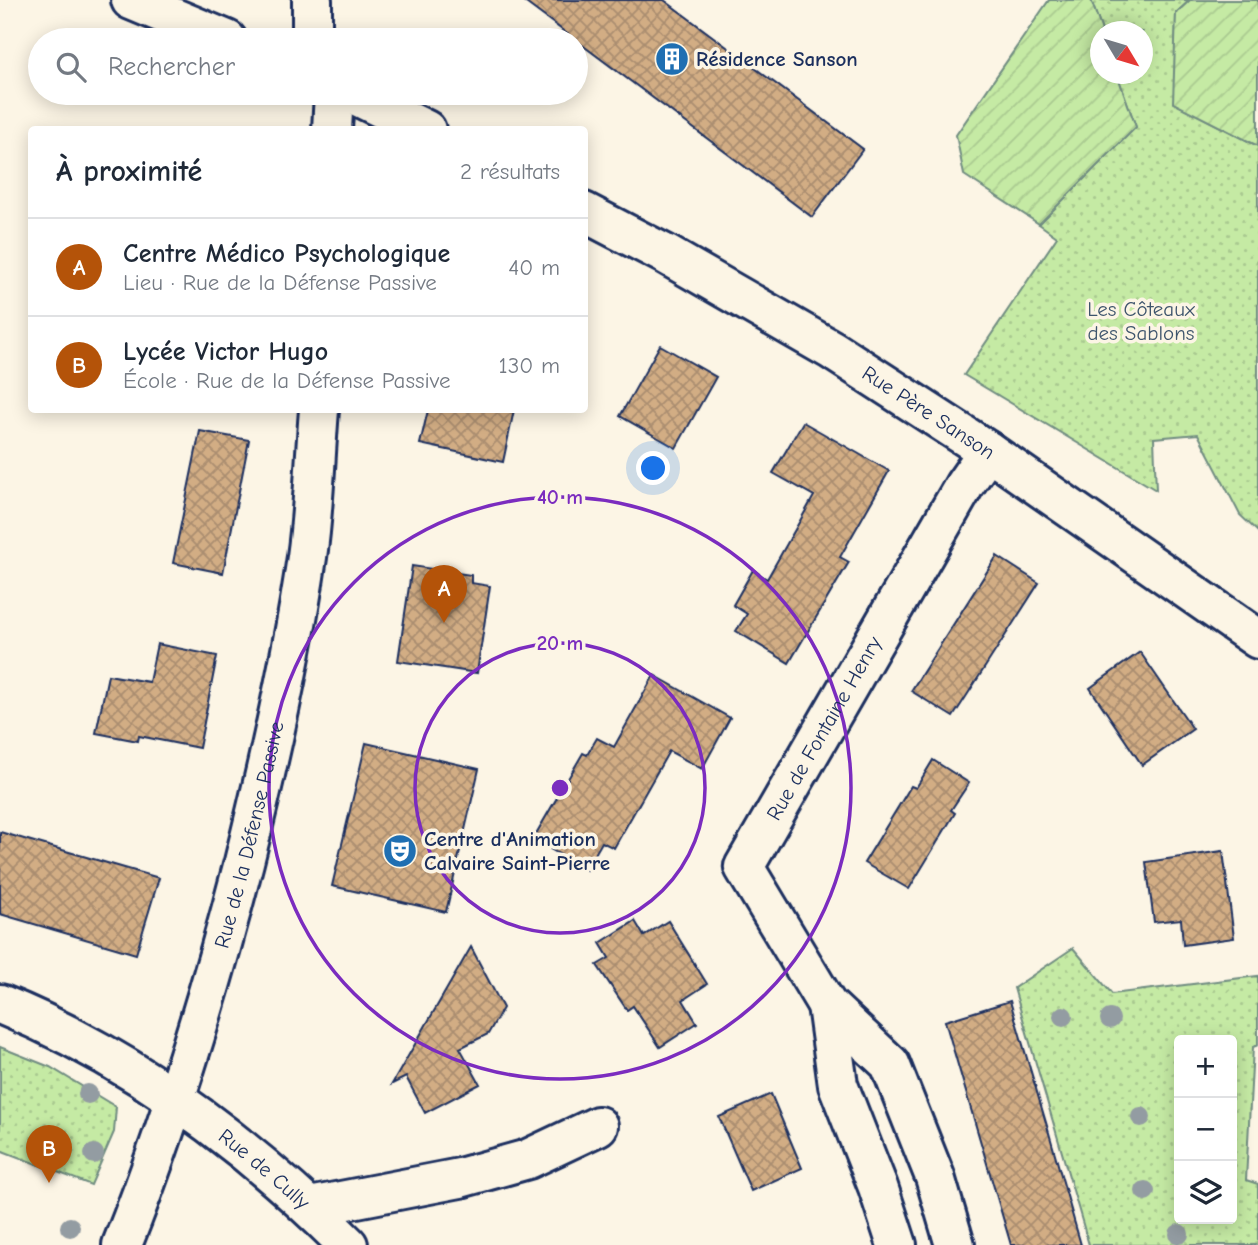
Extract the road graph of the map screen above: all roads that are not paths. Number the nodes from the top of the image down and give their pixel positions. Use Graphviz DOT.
graph roads {
  1 [pos="131,0"];
  2 [pos="312,0"];
  3 [pos="198,28"];
  4 [pos="312,28"];
  5 [pos="333,105"];
  6 [pos="375,105"];
  7 [pos="332,126"];
  8 [pos="418,126"];
  9 [pos="588,214"];
  10 [pos="319,413"];
  11 [pos="988,451"];
  12 [pos="1258,639"];
  13 [pos="0,1004"];
  14 [pos="827,1004"];
  15 [pos="175,1101"];
  16 [pos="598,1126"];
  17 [pos="310,1208"];
  18 [pos="122,1245"];
  19 [pos="348,1245"];
  20 [pos="897,1245"];
  21 [pos="955,1245"];
  1 -- 3 [label="street"];
  2 -- 4 [label="street"];
  5 -- 7 [label="street"];
  6 -- 8 [label="street"];
  9 -- 11 [label="street, Rue Père Sanson"];
  10 -- 15 [label="street, Rue de la Défense Passive"];
  11 -- 12 [label="street, Rue Père Sanson"];
  11 -- 14 [label="street, Rue de Fontaine Henry"];
  13 -- 15 [label="street, Rue de Cully"];
  14 -- 20 [label="street, Rue de Fontaine Henry"];
  14 -- 21 [label="street, Rue de Fontaine Henry"];
  15 -- 17 [label="street, Rue de Cully"];
  15 -- 18 [label="street, Rue de la Défense Passive"];
  16 -- 17 [label="street"];
  17 -- 19 [label="street, Rue de Cully"];
}
